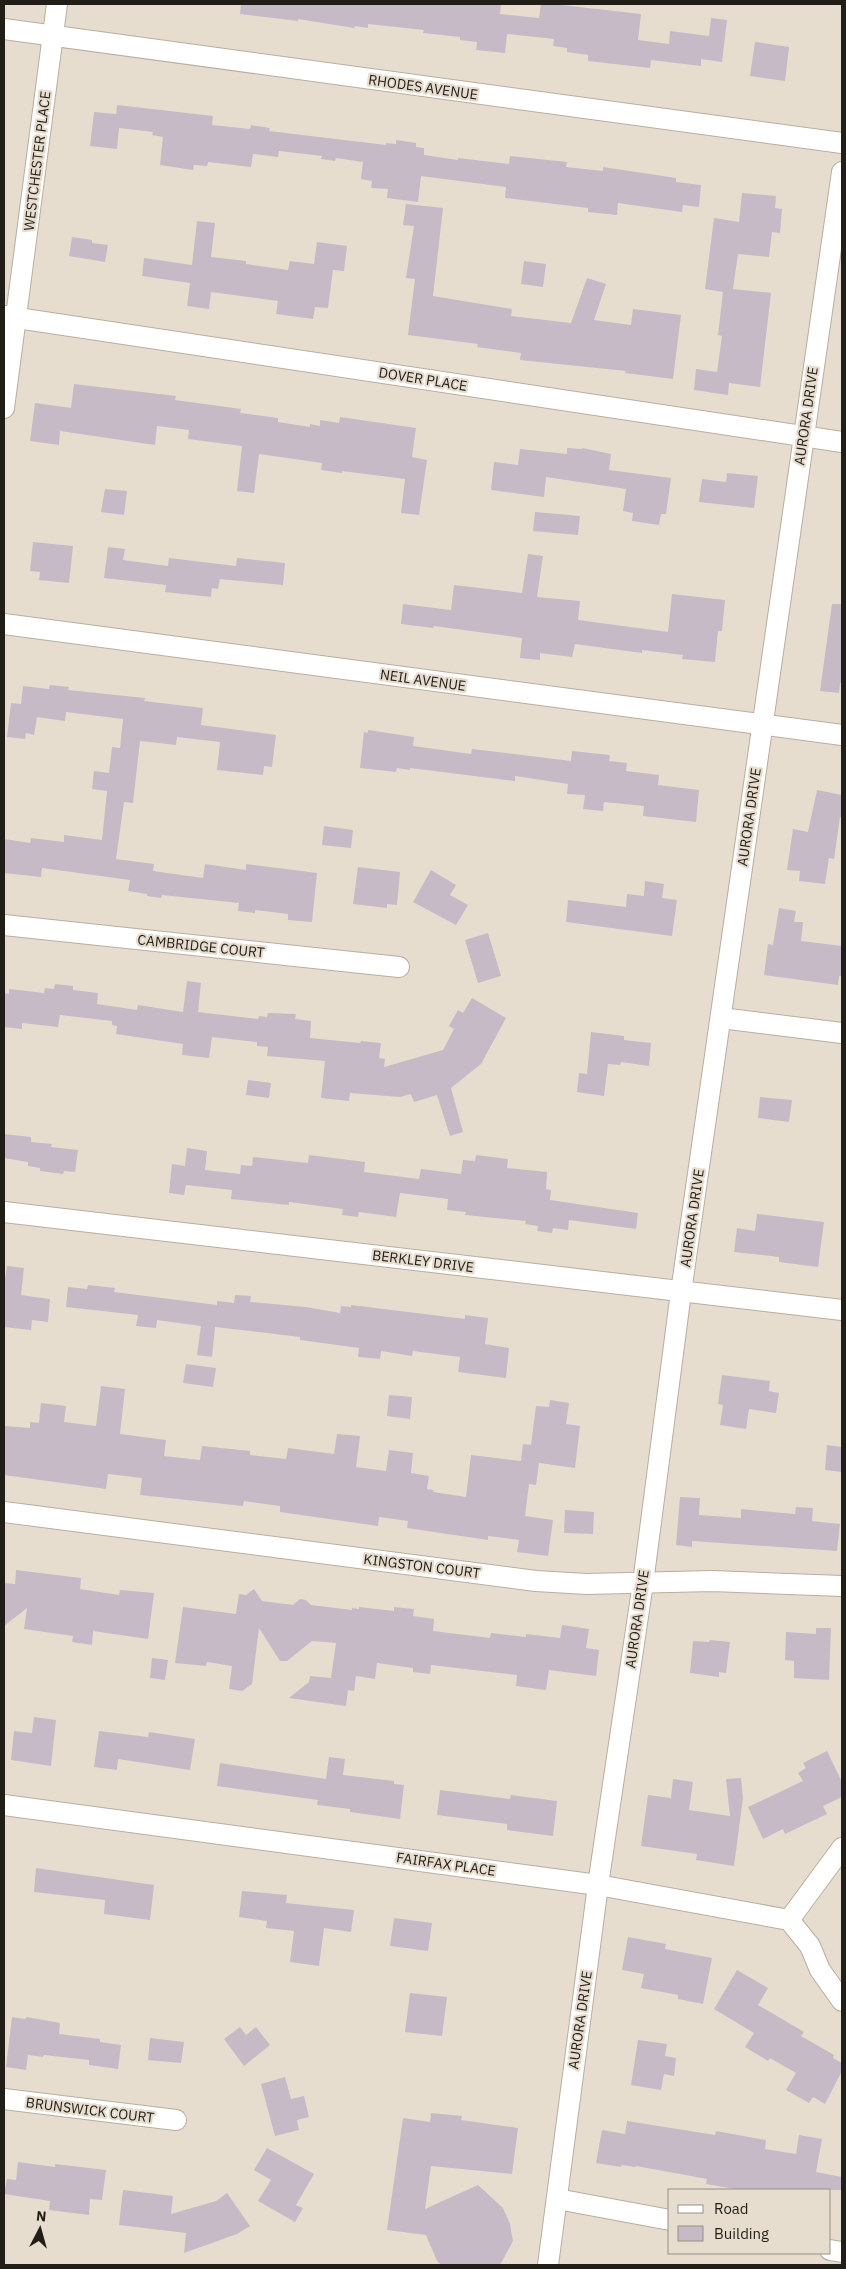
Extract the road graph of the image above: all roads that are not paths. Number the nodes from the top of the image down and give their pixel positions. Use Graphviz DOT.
graph roads {
  1 [pos="57,4"];
  2 [pos="4,30"];
  3 [pos="53,36"];
  4 [pos="842,143"];
  5 [pos="842,172"];
  6 [pos="10,317"];
  7 [pos="4,408"];
  8 [pos="802,437"];
  9 [pos="842,442"];
  10 [pos="4,624"];
  11 [pos="762,725"];
  12 [pos="842,735"];
  13 [pos="4,925"];
  14 [pos="399,967"];
  15 [pos="720,1018"];
  16 [pos="842,1034"];
  17 [pos="4,1212"];
  18 [pos="681,1292"];
  19 [pos="842,1310"];
  20 [pos="4,1512"];
  21 [pos="643,1583"];
  22 [pos="842,1586"];
  23 [pos="4,1805"];
  24 [pos="842,1848"];
  25 [pos="598,1885"];
  26 [pos="788,1920"];
  27 [pos="842,2001"];
  28 [pos="4,2099"];
  29 [pos="176,2120"];
  30 [pos="557,2199"];
  31 [pos="668,2220"];
  32 [pos="548,2265"];
  1 -- 3 [label="street, WESTCHESTER PLACE"];
  2 -- 3 [label="street, RHODES AVENUE"];
  3 -- 4 [label="street, RHODES AVENUE"];
  3 -- 6 [label="street, WESTCHESTER PLACE"];
  5 -- 8 [label="street, AURORA DRIVE"];
  6 -- 7 [label="street, WESTCHESTER PLACE"];
  6 -- 8 [label="street, DOVER PLACE"];
  8 -- 9 [label="street, DOVER PLACE"];
  8 -- 11 [label="street, AURORA DRIVE"];
  10 -- 11 [label="street, NEIL AVENUE"];
  11 -- 12 [label="street, NEIL AVENUE"];
  11 -- 15 [label="street, AURORA DRIVE"];
  13 -- 14 [label="street, CAMBRIDGE COURT"];
  15 -- 16 [label="street"];
  15 -- 18 [label="street, AURORA DRIVE"];
  17 -- 18 [label="street, BERKLEY DRIVE"];
  18 -- 19 [label="street, BERKLEY DRIVE"];
  18 -- 21 [label="street, AURORA DRIVE"];
  20 -- 21 [label="street, KINGSTON COURT"];
  21 -- 22 [label="street, KINGSTON COURT"];
  21 -- 25 [label="street, AURORA DRIVE"];
  23 -- 25 [label="street, FAIRFAX PLACE"];
  24 -- 26 [label="street"];
  25 -- 26 [label="street, FAIRFAX PLACE"];
  25 -- 30 [label="street, AURORA DRIVE"];
  26 -- 27 [label="street"];
  28 -- 29 [label="street, BRUNSWICK COURT"];
  30 -- 31 [label="street"];
  30 -- 32 [label="street, AURORA DRIVE"];
}
